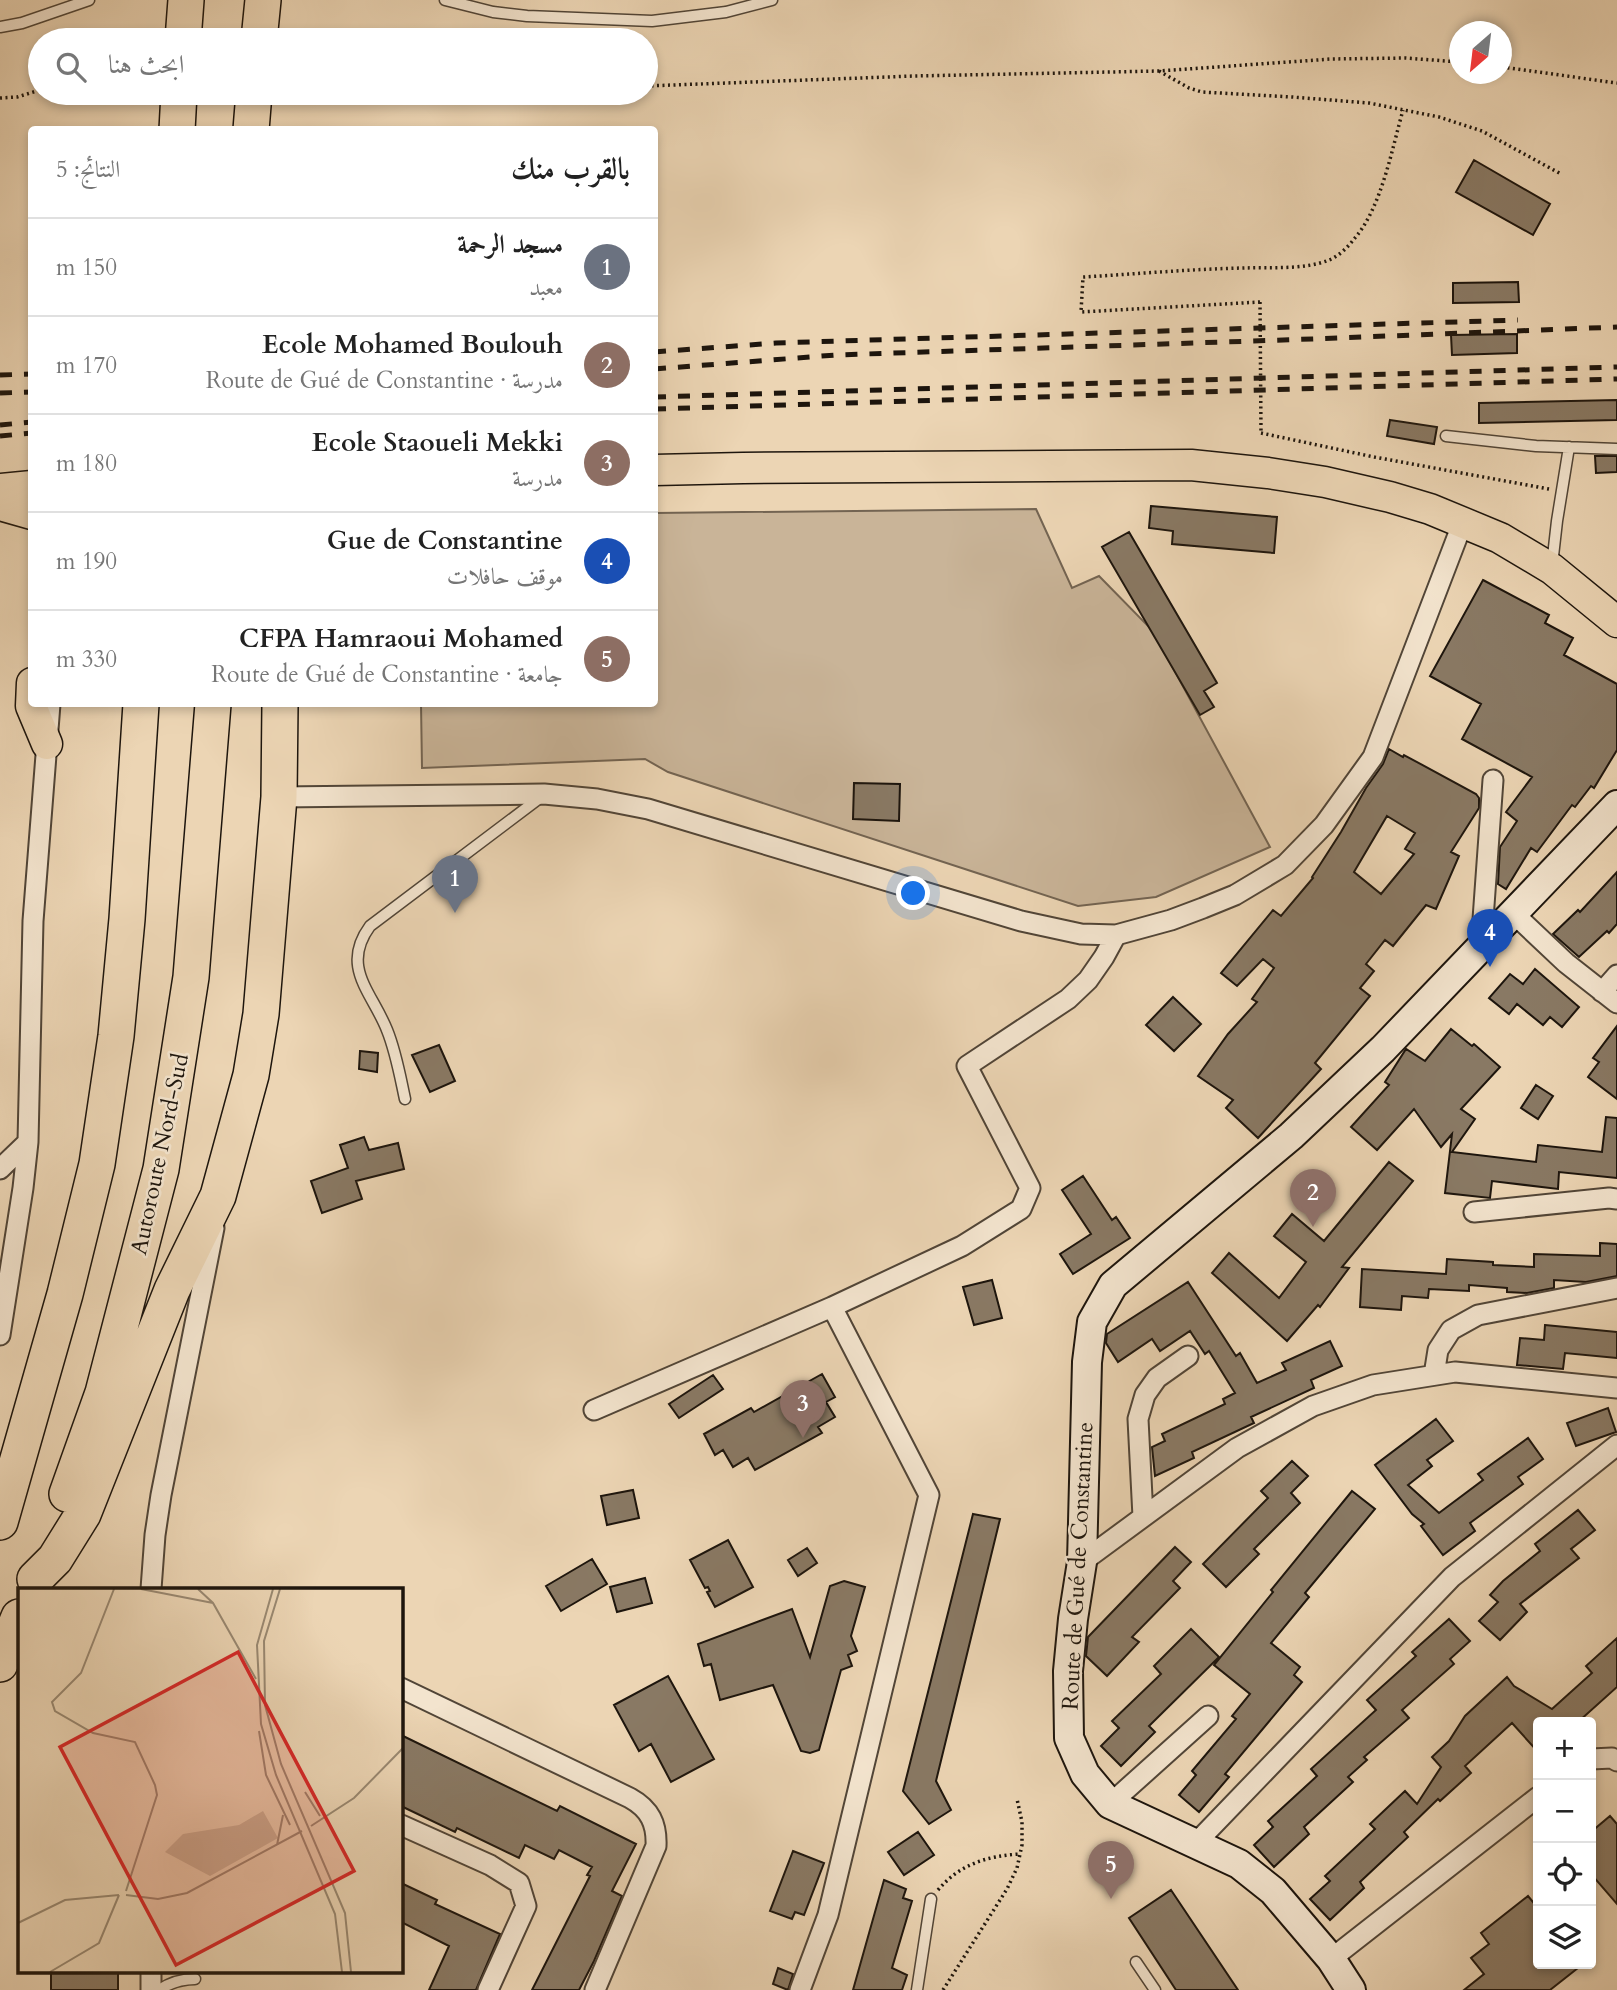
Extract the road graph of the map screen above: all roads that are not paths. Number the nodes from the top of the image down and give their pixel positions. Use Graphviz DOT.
graph roads {
  1 [pos="89,0"];
  2 [pos="186,0"];
  3 [pos="263,0"];
  4 [pos="444,0"];
  5 [pos="772,0"];
  6 [pos="0,27"];
  7 [pos="184,28"];
  8 [pos="261,28"];
  9 [pos="178,105"];
  10 [pos="253,105"];
  11 [pos="177,126"];
  12 [pos="251,126"];
  13 [pos="1446,436"];
  14 [pos="1569,447"];
  15 [pos="1617,449"];
  16 [pos="658,470"];
  17 [pos="28,486"];
  18 [pos="0,489"];
  19 [pos="0,505"];
  20 [pos="28,513"];
  21 [pos="1463,522"];
  22 [pos="1552,569"];
  23 [pos="1617,622"];
  24 [pos="31,707"];
  25 [pos="50,707"];
  26 [pos="141,707"];
  27 [pos="213,707"];
  28 [pos="280,707"];
  29 [pos="47,744"];
  30 [pos="1493,780"];
  31 [pos="544,794"];
  32 [pos="279,797"];
  33 [pos="1613,812"];
  34 [pos="1513,913"];
  35 [pos="1116,935"];
  36 [pos="1482,947"];
  37 [pos="1617,975"];
  38 [pos="1610,998"];
  39 [pos="405,1099"];
  40 [pos="28,1142"];
  41 [pos="0,1168"];
  42 [pos="218,1196"];
  43 [pos="1617,1199"];
  44 [pos="1474,1212"];
  45 [pos="1617,1287"];
  46 [pos="832,1307"];
  47 [pos="0,1335"];
  48 [pos="1188,1356"];
  49 [pos="1434,1375"];
  50 [pos="1617,1388"];
  51 [pos="594,1410"];
  52 [pos="29,1423"];
  53 [pos="1617,1445"];
  54 [pos="0,1459"];
  55 [pos="1143,1517"];
  56 [pos="0,1522"];
  57 [pos="1082,1562"];
  58 [pos="33,1584"];
  59 [pos="151,1588"];
  60 [pos="18,1619"];
  61 [pos="0,1664"];
  62 [pos="402,1688"];
  63 [pos="1208,1716"];
  64 [pos="1596,1759"];
  65 [pos="1617,1761"];
  66 [pos="1533,1801"];
  67 [pos="1110,1804"];
  68 [pos="402,1825"];
  69 [pos="1196,1843"];
  70 [pos="931,1899"];
  71 [pos="1331,1959"];
  72 [pos="1136,1962"];
  73 [pos="151,1972"];
  74 [pos="195,1979"];
  75 [pos="151,1990"];
  76 [pos="159,1990"];
  77 [pos="488,1990"];
  78 [pos="595,1990"];
  79 [pos="800,1990"];
  80 [pos="917,1990"];
  81 [pos="1155,1990"];
  82 [pos="1351,1990"];
  1 -- 6 [label="lane"];
  2 -- 7 [label="highway"];
  3 -- 8 [label="highway"];
  4 -- 5 [label="lane"];
  9 -- 11 [label="highway"];
  10 -- 12 [label="highway"];
  13 -- 14 [label="lane"];
  14 -- 15 [label="lane"];
  14 -- 22 [label="lane"];
  16 -- 21 [label="main road"];
  17 -- 18 [label="main road"];
  19 -- 20 [label="main road"];
  21 -- 22 [label="main road"];
  21 -- 35 [label="street"];
  22 -- 23 [label="main road"];
  24 -- 29 [label="main road"];
  25 -- 29 [label="street"];
  26 -- 52 [label="highway"];
  27 -- 58 [label="highway, Autoroute Nord-Sud"];
  28 -- 32 [label="highway"];
  29 -- 40 [label="street"];
  30 -- 36 [label="street"];
  31 -- 32 [label="street"];
  31 -- 35 [label="street"];
  31 -- 39 [label="lane"];
  32 -- 42 [label="highway"];
  33 -- 34 [label="main road, Route de Gué de Constantine"];
  34 -- 36 [label="main road, Route de Gué de Constantine"];
  34 -- 38 [label="street"];
  35 -- 46 [label="street"];
  36 -- 57 [label="main road, Route de Gué de Constantine"];
  37 -- 38 [label="street"];
  40 -- 41 [label="street"];
  40 -- 47 [label="street"];
  42 -- 58 [label="highway"];
  42 -- 59 [label="street"];
  43 -- 44 [label="street"];
  45 -- 49 [label="street"];
  46 -- 51 [label="street"];
  46 -- 79 [label="street"];
  48 -- 55 [label="street"];
  49 -- 50 [label="street"];
  49 -- 55 [label="street"];
  52 -- 54 [label="highway"];
  52 -- 56 [label="highway"];
  53 -- 69 [label="street"];
  55 -- 57 [label="street"];
  57 -- 67 [label="main road, Route de Gué de Constantine"];
  60 -- 61 [label="highway"];
  62 -- 78 [label="street"];
  63 -- 67 [label="street"];
  64 -- 65 [label="street"];
  66 -- 71 [label="street"];
  67 -- 69 [label="main road, Route de Gué de Constantine"];
  68 -- 77 [label="street"];
  69 -- 71 [label="main road, Route de Gué de Constantine"];
  70 -- 80 [label="lane"];
  71 -- 82 [label="main road, Route de Gué de Constantine"];
  72 -- 81 [label="lane"];
  73 -- 75 [label="street"];
  74 -- 76 [label="lane"];
}
